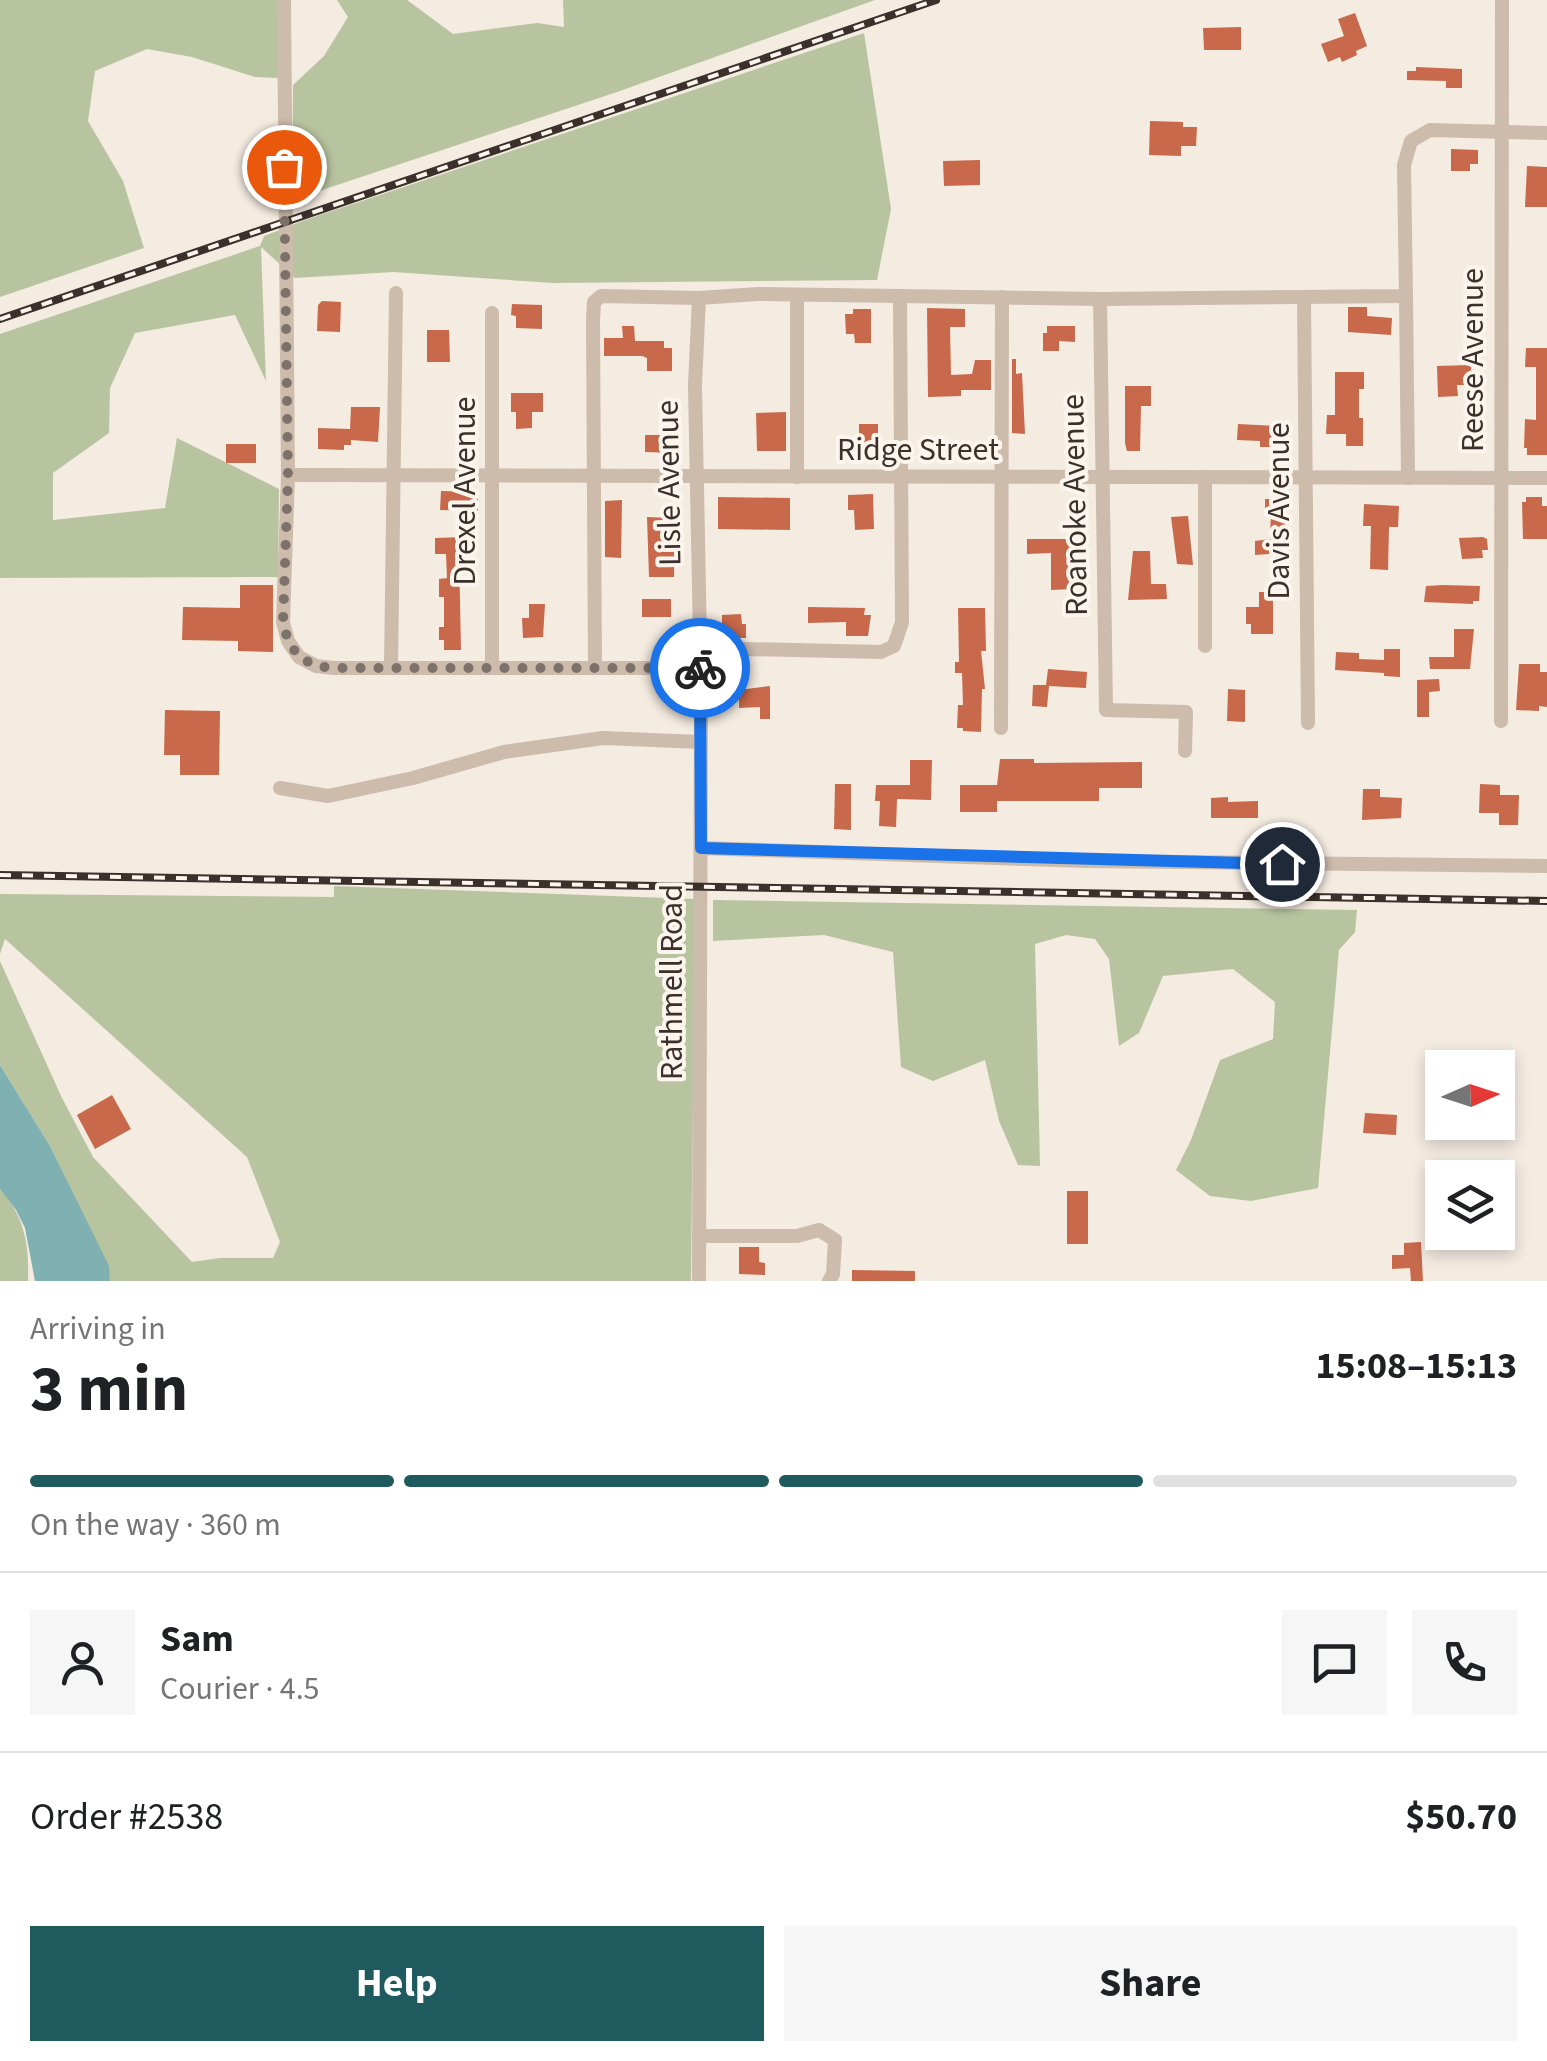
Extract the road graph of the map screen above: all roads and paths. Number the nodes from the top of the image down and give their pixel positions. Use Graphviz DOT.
graph roads {
  1 [pos="284,0"];
  2 [pos="1502,0"];
  3 [pos="1502,133"];
  4 [pos="1547,133"];
  5 [pos="396,293"];
  6 [pos="797,294"];
  7 [pos="1406,296"];
  8 [pos="900,297"];
  9 [pos="1002,297"];
  10 [pos="699,298"];
  11 [pos="1304,298"];
  12 [pos="1100,299"];
  13 [pos="492,313"];
  14 [pos="288,476"];
  15 [pos="393,476"];
  16 [pos="492,476"];
  17 [pos="595,477"];
  18 [pos="696,477"];
  19 [pos="796,477"];
  20 [pos="1102,477"];
  21 [pos="900,478"];
  22 [pos="1003,478"];
  23 [pos="1205,478"];
  24 [pos="1305,478"];
  25 [pos="1408,478"];
  26 [pos="1500,478"];
  27 [pos="1547,478"];
  28 [pos="1205,646"];
  29 [pos="700,648"];
  30 [pos="391,668"];
  31 [pos="492,668"];
  32 [pos="595,668"];
  33 [pos="700,668"];
  34 [pos="1501,721"];
  35 [pos="1308,724"];
  36 [pos="1001,728"];
  37 [pos="701,742"];
  38 [pos="1185,750"];
  39 [pos="280,788"];
  40 [pos="701,848"];
  41 [pos="1547,866"];
  42 [pos="699,1236"];
  43 [pos="699,1281"];
  44 [pos="829,1281"];
  1 -- 14 [label="street"];
  2 -- 3 [label="street, Reese Avenue"];
  3 -- 4 [label="street"];
  3 -- 7 [label="street"];
  3 -- 26 [label="street, Reese Avenue"];
  5 -- 15 [label="street"];
  6 -- 8 [label="street"];
  6 -- 10 [label="street"];
  6 -- 19 [label="street"];
  7 -- 11 [label="street"];
  7 -- 25 [label="street"];
  8 -- 9 [label="street"];
  8 -- 21 [label="street"];
  9 -- 12 [label="street"];
  9 -- 22 [label="street"];
  10 -- 17 [label="street"];
  10 -- 18 [label="street, Lisle Avenue"];
  11 -- 12 [label="street"];
  11 -- 24 [label="street, Davis Avenue"];
  12 -- 20 [label="street, Roanoke Avenue"];
  13 -- 16 [label="street, Drexel Avenue"];
  14 -- 15 [label="street, Ridge Street"];
  14 -- 30 [label="street"];
  15 -- 16 [label="street, Ridge Street"];
  15 -- 30 [label="street"];
  16 -- 17 [label="street, Ridge Street"];
  16 -- 31 [label="street, Drexel Avenue"];
  17 -- 18 [label="street, Ridge Street"];
  17 -- 32 [label="street"];
  18 -- 19 [label="street, Ridge Street"];
  18 -- 29 [label="street, Lisle Avenue"];
  19 -- 21 [label="street, Ridge Street"];
  20 -- 22 [label="street, Ridge Street"];
  20 -- 23 [label="street, Ridge Street"];
  20 -- 38 [label="street, Roanoke Avenue"];
  21 -- 22 [label="street, Ridge Street"];
  21 -- 29 [label="street"];
  22 -- 36 [label="street"];
  23 -- 24 [label="street, Ridge Street"];
  23 -- 28 [label="street"];
  24 -- 25 [label="street, Ridge Street"];
  24 -- 35 [label="street, Davis Avenue"];
  25 -- 26 [label="street, Ridge Street"];
  26 -- 27 [label="street, Ridge Street"];
  26 -- 34 [label="street, Reese Avenue"];
  29 -- 33 [label="street, Lisle Avenue"];
  30 -- 31 [label="street"];
  31 -- 32 [label="street"];
  32 -- 33 [label="street"];
  33 -- 37 [label="street, Rathmell Road"];
  37 -- 39 [label="street"];
  37 -- 40 [label="street, Rathmell Road"];
  40 -- 41 [label="street"];
  40 -- 42 [label="street, Rathmell Road"];
  42 -- 43 [label="street, Rathmell Road"];
  42 -- 44 [label="street"];
}
